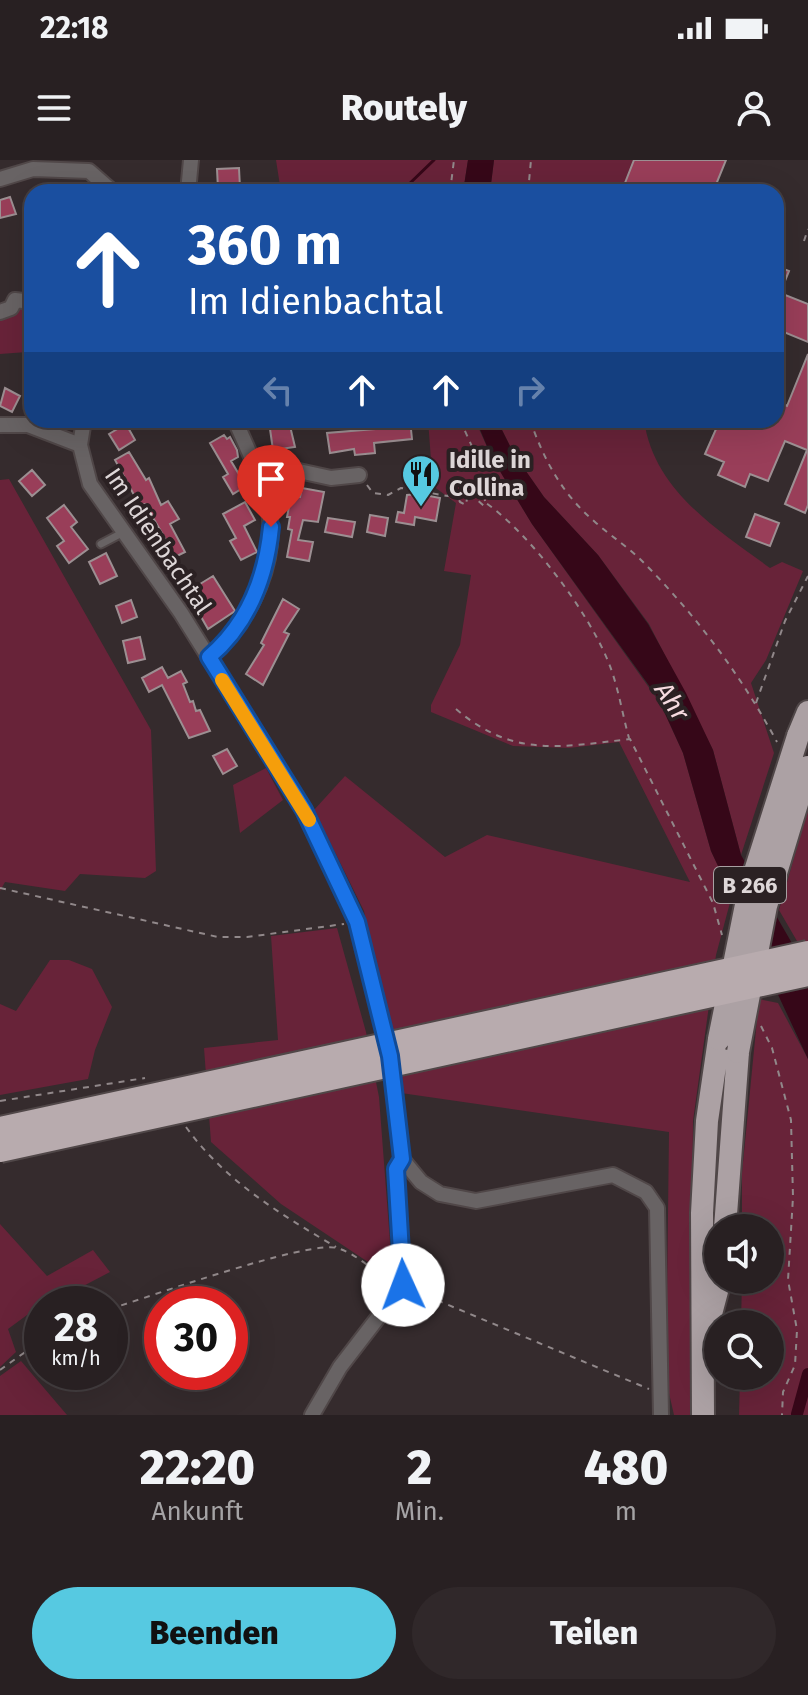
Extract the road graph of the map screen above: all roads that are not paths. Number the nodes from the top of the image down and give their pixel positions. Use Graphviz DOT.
graph roads {
  1 [pos="191,160"];
  2 [pos="0,179"];
  3 [pos="104,184"];
  4 [pos="189,184"];
  5 [pos="7,301"];
  6 [pos="0,312"];
  7 [pos="0,425"];
  8 [pos="24,425"];
  9 [pos="36,428"];
  10 [pos="83,428"];
  11 [pos="239,428"];
  12 [pos="80,445"];
  13 [pos="253,461"];
  14 [pos="359,475"];
  15 [pos="122,533"];
  16 [pos="101,544"];
  17 [pos="209,657"];
  18 [pos="808,712"];
  19 [pos="808,767"];
  20 [pos="808,953"];
  21 [pos="808,974"];
  22 [pos="0,1129"];
  23 [pos="0,1150"];
  24 [pos="402,1159"];
  25 [pos="726,1214"];
  26 [pos="704,1342"];
  27 [pos="312,1415"];
  28 [pos="661,1415"];
  29 [pos="703,1415"];
  1 -- 4 [label="street"];
  2 -- 3 [label="street"];
  5 -- 6 [label="street"];
  7 -- 8 [label="street"];
  9 -- 12 [label="street"];
  10 -- 12 [label="street, Im Idienbachtal"];
  11 -- 13 [label="street"];
  12 -- 15 [label="street, Im Idienbachtal"];
  13 -- 14 [label="street"];
  13 -- 17 [label="street"];
  15 -- 16 [label="lane"];
  15 -- 17 [label="street, Im Idienbachtal"];
  17 -- 24 [label="street, Im Idienbachtal"];
  18 -- 26 [label="highway, B 266, bridge"];
  19 -- 25 [label="highway, B 266, bridge"];
  20 -- 22 [label="highway, bridge"];
  21 -- 23 [label="highway, bridge"];
  24 -- 27 [label="street, Im Idienbachtal"];
  24 -- 28 [label="street"];
  26 -- 29 [label="highway, B 266"];
}
